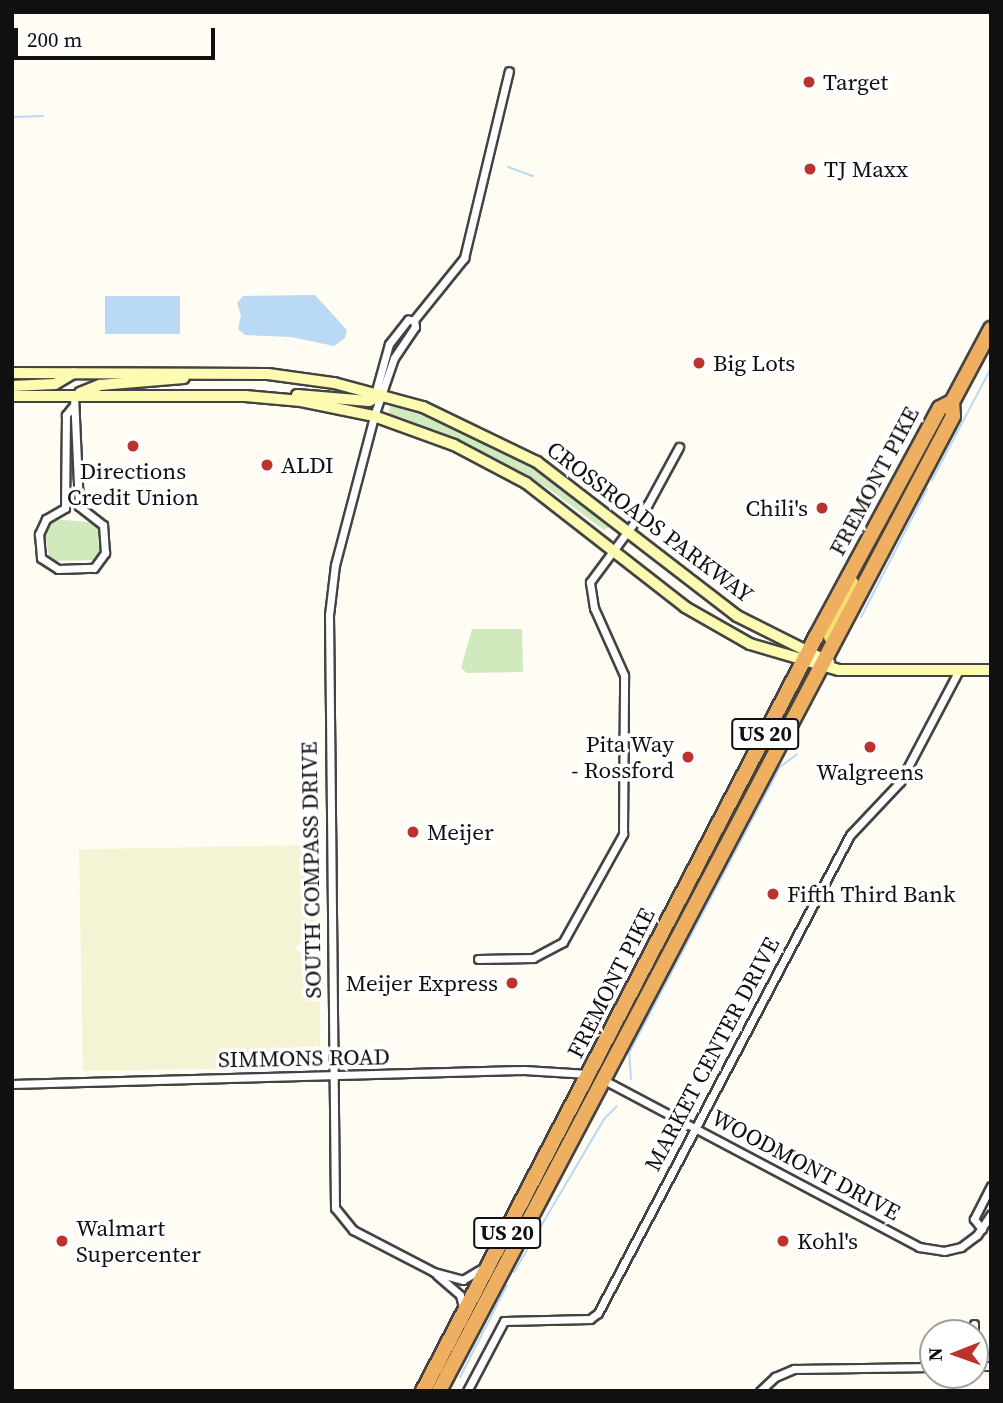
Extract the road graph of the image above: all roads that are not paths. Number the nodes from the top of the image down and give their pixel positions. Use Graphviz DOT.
graph roads {
  1 [pos="509,71"];
  2 [pos="991,329"];
  3 [pos="204,372"];
  4 [pos="12,373"];
  5 [pos="74,373"];
  6 [pos="12,386"];
  7 [pos="376,395"];
  8 [pos="12,396"];
  9 [pos="245,396"];
  10 [pos="74,400"];
  11 [pos="952,402"];
  12 [pos="374,416"];
  13 [pos="66,442"];
  14 [pos="78,442"];
  15 [pos="679,447"];
  16 [pos="628,530"];
  17 [pos="613,547"];
  18 [pos="815,659"];
  19 [pos="959,670"];
  20 [pos="991,670"];
  21 [pos="478,959"];
  22 [pos="596,1076"];
  23 [pos="333,1077"];
  24 [pos="12,1084"];
  25 [pos="695,1127"];
  26 [pos="991,1186"];
  27 [pos="991,1214"];
  28 [pos="982,1230"];
  29 [pos="502,1241"];
  30 [pos="434,1272"];
  31 [pos="463,1316"];
  32 [pos="919,1367"];
  33 [pos="434,1389"];
  34 [pos="467,1391"];
  35 [pos="760,1391"];
  1 -- 7 [label="street, SOUTH COMPASS DRIVE"];
  2 -- 11 [label="highway, US 20"];
  3 -- 5 [label="street, CROSSROADS PARKWAY"];
  3 -- 7 [label="street, CROSSROADS PARKWAY"];
  3 -- 10 [label="street"];
  4 -- 5 [label="street, CROSSROADS PARKWAY"];
  5 -- 6 [label="street"];
  7 -- 9 [label="street"];
  7 -- 12 [label="street, SOUTH COMPASS DRIVE"];
  7 -- 16 [label="street, CROSSROADS PARKWAY"];
  8 -- 10 [label="street, CROSSROADS PARKWAY"];
  9 -- 10 [label="street, CROSSROADS PARKWAY"];
  9 -- 12 [label="street, CROSSROADS PARKWAY"];
  10 -- 13 [label="street"];
  10 -- 14 [label="street"];
  11 -- 18 [label="highway, FREMONT PIKE / US 20"];
  11 -- 18 [label="highway, FREMONT PIKE / US 20"];
  12 -- 17 [label="street, CROSSROADS PARKWAY"];
  12 -- 23 [label="street, SOUTH COMPASS DRIVE"];
  13 -- 14 [label="street"];
  13 -- 14 [label="street"];
  15 -- 16 [label="street"];
  16 -- 17 [label="street"];
  16 -- 18 [label="street, CROSSROADS PARKWAY"];
  17 -- 18 [label="street, CROSSROADS PARKWAY"];
  17 -- 21 [label="street"];
  18 -- 19 [label="street"];
  18 -- 22 [label="highway, FREMONT PIKE / US 20"];
  18 -- 22 [label="highway, FREMONT PIKE / US 20"];
  19 -- 20 [label="street"];
  19 -- 25 [label="street, MARKET CENTER DRIVE"];
  22 -- 23 [label="street, SIMMONS ROAD"];
  22 -- 25 [label="street, WOODMONT DRIVE"];
  22 -- 29 [label="highway, FREMONT PIKE / US 20"];
  22 -- 33 [label="highway, FREMONT PIKE / US 20"];
  23 -- 24 [label="street, SIMMONS ROAD"];
  23 -- 30 [label="street, SOUTH COMPASS DRIVE"];
  25 -- 28 [label="street, WOODMONT DRIVE"];
  25 -- 34 [label="street, MARKET CENTER DRIVE"];
  26 -- 28 [label="street"];
  27 -- 28 [label="street, WOODMONT DRIVE"];
  29 -- 30 [label="street, SOUTH COMPASS DRIVE"];
  29 -- 31 [label="highway, FREMONT PIKE / US 20"];
  30 -- 31 [label="street, SOUTH COMPASS DRIVE"];
  31 -- 33 [label="highway, FREMONT PIKE"];
  32 -- 35 [label="street"];
}
